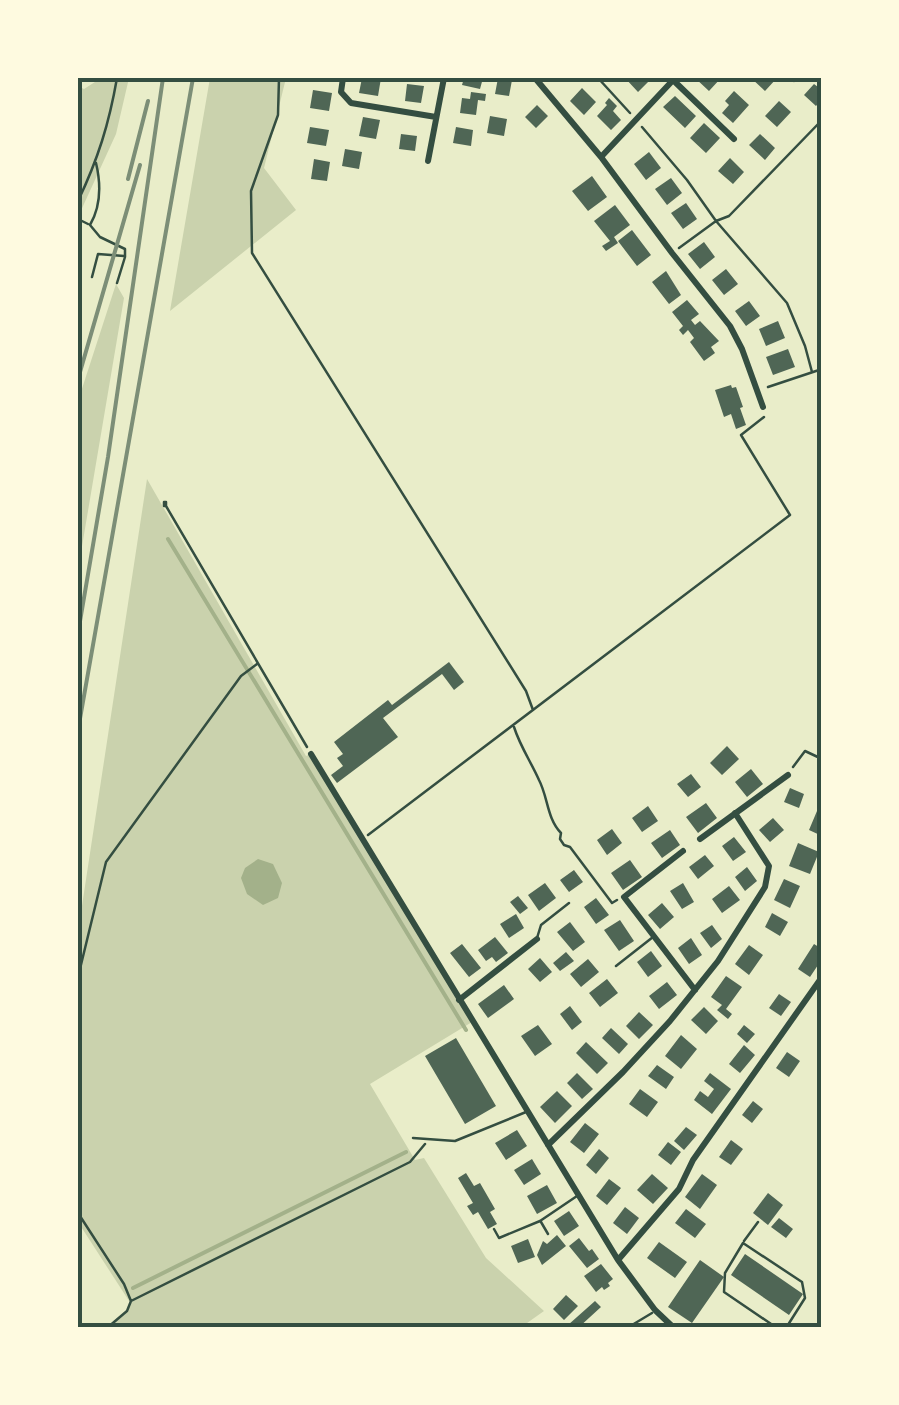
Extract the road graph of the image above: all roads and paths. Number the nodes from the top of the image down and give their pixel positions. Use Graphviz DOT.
graph roads {
  1 [pos="117,78"];
  2 [pos="279,78"];
  3 [pos="343,78"];
  4 [pos="444,78"];
  5 [pos="535,78"];
  6 [pos="598,78"];
  7 [pos="670,80"];
  8 [pos="436,117"];
  9 [pos="636,119"];
  10 [pos="822,120"];
  11 [pos="734,140"];
  12 [pos="601,157"];
  13 [pos="428,161"];
  14 [pos="96,163"];
  15 [pos="78,201"];
  16 [pos="78,220"];
  17 [pos="716,221"];
  18 [pos="90,225"];
  19 [pos="672,254"];
  20 [pos="125,256"];
  21 [pos="92,276"];
  22 [pos="117,283"];
  23 [pos="822,368"];
  24 [pos="812,372"];
  25 [pos="757,391"];
  26 [pos="765,411"];
  27 [pos="166,506"];
  28 [pos="257,664"];
  29 [pos="533,710"];
  30 [pos="514,726"];
  31 [pos="311,754"];
  32 [pos="822,758"];
  33 [pos="788,775"];
  34 [pos="735,813"];
  35 [pos="700,838"];
  36 [pos="363,839"];
  37 [pos="683,851"];
  38 [pos="624,897"];
  39 [pos="568,904"];
  40 [pos="654,936"];
  41 [pos="537,939"];
  42 [pos="616,966"];
  43 [pos="78,977"];
  44 [pos="822,977"];
  45 [pos="695,990"];
  46 [pos="459,1000"];
  47 [pos="527,1111"];
  48 [pos="412,1138"];
  49 [pos="429,1139"];
  50 [pos="548,1145"];
  51 [pos="578,1195"];
  52 [pos="78,1214"];
  53 [pos="540,1221"];
  54 [pos="758,1222"];
  55 [pos="494,1229"];
  56 [pos="548,1234"];
  57 [pos="744,1242"];
  58 [pos="618,1260"];
  59 [pos="131,1301"];
  60 [pos="656,1310"];
  61 [pos="107,1328"];
  62 [pos="627,1328"];
  63 [pos="674,1328"];
  64 [pos="777,1328"];
  65 [pos="786,1328"];
  1 -- 14 [label="path"];
  2 -- 29 [label="path"];
  3 -- 8 [label="street"];
  4 -- 8 [label="street"];
  5 -- 12 [label="street"];
  6 -- 9 [label="path"];
  7 -- 9 [label="street"];
  7 -- 11 [label="street"];
  8 -- 13 [label="street"];
  9 -- 12 [label="street"];
  9 -- 17 [label="path"];
  10 -- 17 [label="path"];
  12 -- 19 [label="street"];
  14 -- 15 [label="path"];
  14 -- 18 [label="path"];
  16 -- 18 [label="path"];
  17 -- 19 [label="path"];
  17 -- 24 [label="path"];
  18 -- 20 [label="path"];
  19 -- 25 [label="street"];
  20 -- 21 [label="path"];
  20 -- 22 [label="path"];
  23 -- 24 [label="path"];
  24 -- 25 [label="path"];
  25 -- 26 [label="street"];
  26 -- 29 [label="path"];
  27 -- 28 [label="path"];
  28 -- 31 [label="path"];
  28 -- 43 [label="path"];
  29 -- 30 [label="path"];
  30 -- 36 [label="path"];
  30 -- 38 [label="path"];
  31 -- 36 [label="street"];
  32 -- 33 [label="path"];
  33 -- 34 [label="street"];
  34 -- 35 [label="street"];
  34 -- 45 [label="street"];
  36 -- 46 [label="street"];
  37 -- 38 [label="street"];
  38 -- 40 [label="street"];
  39 -- 41 [label="lane"];
  40 -- 42 [label="lane"];
  40 -- 45 [label="street"];
  41 -- 46 [label="street"];
  44 -- 58 [label="street"];
  45 -- 50 [label="street"];
  46 -- 47 [label="street"];
  47 -- 49 [label="lane"];
  47 -- 50 [label="street"];
  48 -- 49 [label="lane"];
  49 -- 59 [label="path"];
  50 -- 51 [label="street"];
  51 -- 53 [label="lane"];
  51 -- 58 [label="street"];
  52 -- 59 [label="path"];
  53 -- 55 [label="lane"];
  53 -- 56 [label="lane"];
  54 -- 57 [label="lane"];
  57 -- 64 [label="lane"];
  57 -- 65 [label="lane"];
  58 -- 60 [label="street"];
  59 -- 61 [label="path"];
  60 -- 62 [label="lane"];
  60 -- 63 [label="street"];
}
